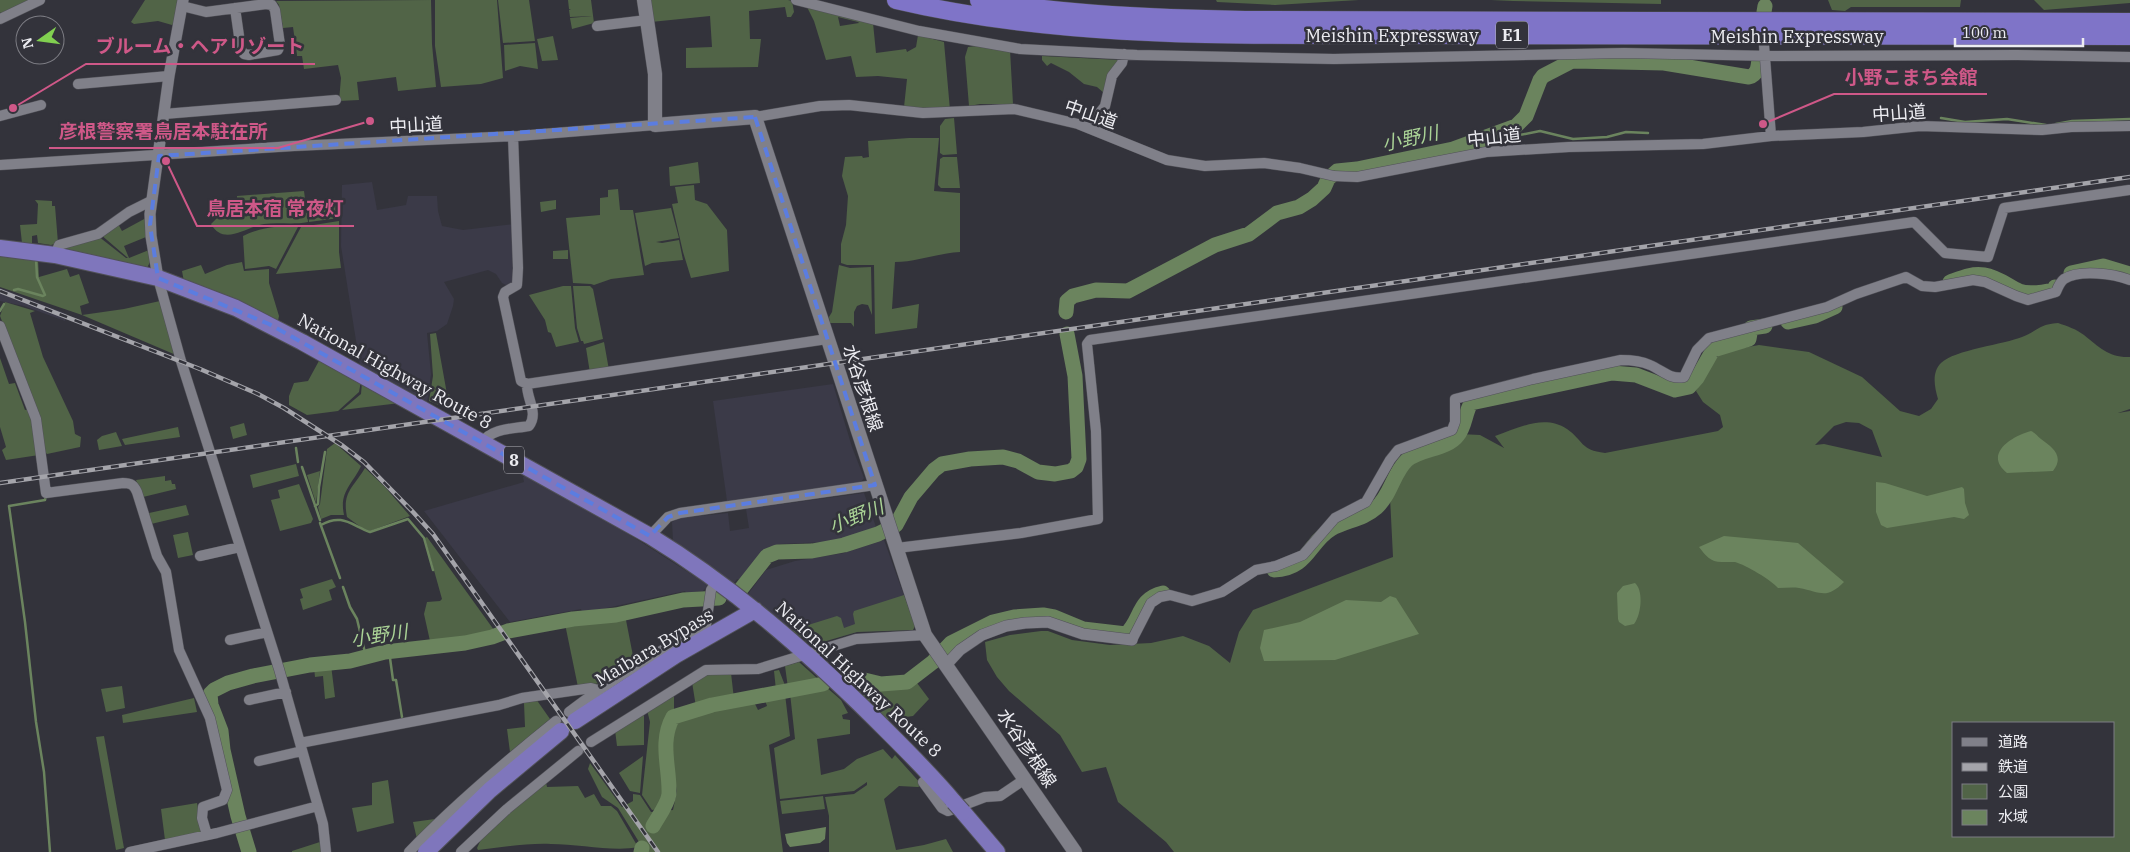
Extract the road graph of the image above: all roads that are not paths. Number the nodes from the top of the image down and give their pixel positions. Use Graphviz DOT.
graph roads {
  1 [pos="40,0"];
  2 [pos="644,0"];
  3 [pos="796,0"];
  4 [pos="896,0"];
  5 [pos="979,0"];
  6 [pos="266,2"];
  7 [pos="183,3"];
  8 [pos="235,8"];
  9 [pos="0,19"];
  10 [pos="647,20"];
  11 [pos="2130,22"];
  12 [pos="597,26"];
  13 [pos="2130,36"];
  14 [pos="1764,50"];
  15 [pos="1124,54"];
  16 [pos="2130,57"];
  17 [pos="169,76"];
  18 [pos="78,84"];
  19 [pos="336,100"];
  20 [pos="41,104"];
  21 [pos="164,114"];
  22 [pos="0,116"];
  23 [pos="755,117"];
  24 [pos="654,125"];
  25 [pos="2130,126"];
  26 [pos="1088,128"];
  27 [pos="513,136"];
  28 [pos="1771,136"];
  29 [pos="159,156"];
  30 [pos="0,165"];
  31 [pos="2129,190"];
  32 [pos="151,201"];
  33 [pos="0,248"];
  34 [pos="55,255"];
  35 [pos="158,278"];
  36 [pos="2130,280"];
  37 [pos="0,326"];
  38 [pos="827,340"];
  39 [pos="527,384"];
  40 [pos="482,442"];
  41 [pos="875,485"];
  42 [pos="650,536"];
  43 [pos="240,547"];
  44 [pos="897,548"];
  45 [pos="200,556"];
  46 [pos="712,593"];
  47 [pos="755,610"];
  48 [pos="267,632"];
  49 [pos="925,635"];
  50 [pos="230,640"];
  51 [pos="1132,640"];
  52 [pos="808,655"];
  53 [pos="943,658"];
  54 [pos="598,690"];
  55 [pos="286,692"];
  56 [pos="249,700"];
  57 [pos="572,716"];
  58 [pos="559,726"];
  59 [pos="591,742"];
  60 [pos="301,747"];
  61 [pos="578,751"];
  62 [pos="259,761"];
  63 [pos="932,775"];
  64 [pos="1025,779"];
  65 [pos="318,806"];
  66 [pos="207,835"];
  67 [pos="130,852"];
  68 [pos="326,852"];
  69 [pos="409,852"];
  70 [pos="426,852"];
  71 [pos="461,852"];
  72 [pos="997,852"];
  73 [pos="1075,852"];
  1 -- 9 [label="street"];
  2 -- 10 [label="main road"];
  3 -- 15 [label="street"];
  4 -- 13 [label="highway, Meishin Expressway / E1"];
  5 -- 11 [label="highway, Meishin Expressway / E1"];
  6 -- 8 [label="street"];
  6 -- 8 [label="street"];
  7 -- 8 [label="street"];
  7 -- 17 [label="street"];
  10 -- 12 [label="street"];
  10 -- 24 [label="main road"];
  14 -- 15 [label="street"];
  14 -- 16 [label="street"];
  14 -- 28 [label="street"];
  15 -- 26 [label="street"];
  17 -- 18 [label="street"];
  17 -- 21 [label="street"];
  19 -- 21 [label="street"];
  20 -- 22 [label="street"];
  21 -- 29 [label="street"];
  23 -- 24 [label="main road"];
  23 -- 26 [label="street, 中山道"];
  23 -- 38 [label="main road, 水谷彦根線"];
  24 -- 27 [label="street, 中山道"];
  25 -- 28 [label="street, 中山道"];
  26 -- 28 [label="street, 中山道"];
  27 -- 29 [label="street, 中山道"];
  27 -- 39 [label="street"];
  29 -- 30 [label="street, 中山道"];
  29 -- 32 [label="street"];
  31 -- 44 [label="street"];
  32 -- 34 [label="street"];
  32 -- 35 [label="street"];
  33 -- 34 [label="highway, National Highway Route 8 / 8"];
  34 -- 35 [label="highway, National Highway Route 8 / 8"];
  35 -- 40 [label="highway, National Highway Route 8 / 8"];
  35 -- 43 [label="street"];
  36 -- 51 [label="street"];
  37 -- 66 [label="street"];
  38 -- 39 [label="street"];
  38 -- 41 [label="main road, 水谷彦根線"];
  39 -- 40 [label="street"];
  40 -- 42 [label="highway, National Highway Route 8 / 8"];
  41 -- 42 [label="street"];
  41 -- 44 [label="main road, 水谷彦根線"];
  42 -- 46 [label="highway, National Highway Route 8 / 8"];
  43 -- 45 [label="street"];
  43 -- 48 [label="street"];
  44 -- 49 [label="main road, 水谷彦根線"];
  46 -- 47 [label="highway, National Highway Route 8 / 8"];
  46 -- 54 [label="street"];
  47 -- 52 [label="highway, National Highway Route 8 / 8"];
  47 -- 57 [label="highway, Maibara Bypass"];
  48 -- 50 [label="street"];
  48 -- 55 [label="street"];
  49 -- 52 [label="street"];
  49 -- 53 [label="main road, 水谷彦根線"];
  51 -- 53 [label="street"];
  52 -- 59 [label="street"];
  52 -- 63 [label="highway, National Highway Route 8 / 8"];
  53 -- 64 [label="main road, 水谷彦根線"];
  54 -- 57 [label="street"];
  54 -- 60 [label="street"];
  55 -- 56 [label="street"];
  55 -- 60 [label="street"];
  58 -- 69 [label="street"];
  58 -- 70 [label="highway"];
  60 -- 62 [label="street"];
  60 -- 65 [label="street"];
  61 -- 71 [label="street"];
  63 -- 64 [label="street"];
  63 -- 72 [label="highway, National Highway Route 8 / 8"];
  64 -- 73 [label="main road, 水谷彦根線"];
  65 -- 66 [label="street"];
  65 -- 68 [label="street"];
  66 -- 67 [label="street"];
}
